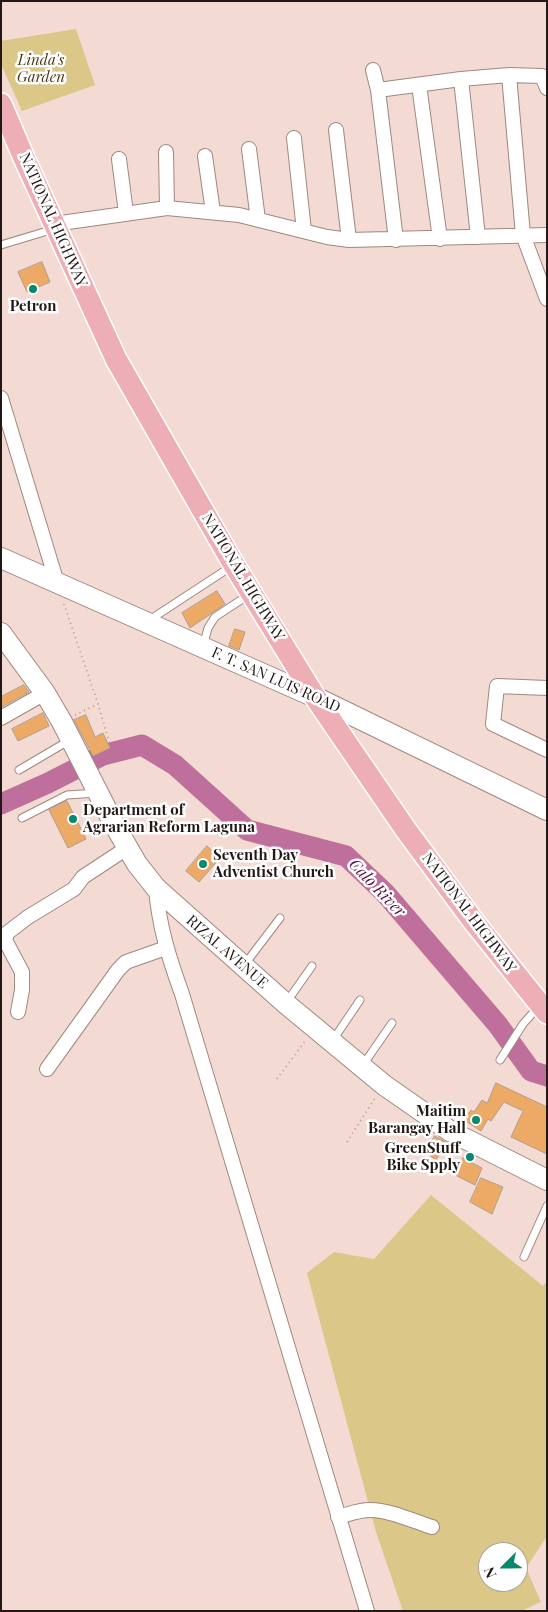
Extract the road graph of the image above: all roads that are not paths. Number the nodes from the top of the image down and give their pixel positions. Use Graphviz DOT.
graph roads {
  1 [pos="373,70"];
  2 [pos="509,75"];
  3 [pos="461,79"];
  4 [pos="545,80"];
  5 [pos="419,85"];
  6 [pos="378,90"];
  7 [pos="1,104"];
  8 [pos="336,130"];
  9 [pos="294,138"];
  10 [pos="249,149"];
  11 [pos="166,152"];
  12 [pos="205,156"];
  13 [pos="119,159"];
  14 [pos="167,208"];
  15 [pos="213,212"];
  16 [pos="126,213"];
  17 [pos="258,220"];
  18 [pos="55,226"];
  19 [pos="304,231"];
  20 [pos="523,234"];
  21 [pos="547,235"];
  22 [pos="478,237"];
  23 [pos="440,239"];
  24 [pos="349,240"];
  25 [pos="396,240"];
  26 [pos="1,245"];
  27 [pos="547,298"];
  28 [pos="1,398"];
  29 [pos="1,558"];
  30 [pos="234,565"];
  31 [pos="57,583"];
  32 [pos="251,593"];
  33 [pos="146,622"];
  34 [pos="1,633"];
  35 [pos="203,647"];
  36 [pos="547,688"];
  37 [pos="45,693"];
  38 [pos="315,697"];
  39 [pos="1,718"];
  40 [pos="74,747"];
  41 [pos="547,750"];
  42 [pos="19,770"];
  43 [pos="94,788"];
  44 [pos="547,810"];
  45 [pos="22,818"];
  46 [pos="127,848"];
  47 [pos="156,888"];
  48 [pos="280,918"];
  49 [pos="166,948"];
  50 [pos="243,966"];
  51 [pos="312,966"];
  52 [pos="360,1000"];
  53 [pos="285,1003"];
  54 [pos="543,1009"];
  55 [pos="18,1012"];
  56 [pos="392,1023"];
  57 [pos="332,1042"];
  58 [pos="500,1060"];
  59 [pos="362,1067"];
  60 [pos="47,1069"];
  61 [pos="547,1180"];
  62 [pos="547,1206"];
  63 [pos="524,1257"];
  64 [pos="338,1517"];
  65 [pos="432,1527"];
  66 [pos="367,1611"];
  1 -- 6 [label="street"];
  2 -- 3 [label="street"];
  2 -- 4 [label="street"];
  2 -- 20 [label="street"];
  3 -- 5 [label="street"];
  3 -- 22 [label="street"];
  5 -- 6 [label="street"];
  5 -- 23 [label="street"];
  6 -- 25 [label="street"];
  7 -- 18 [label="main road, NATIONAL HIGHWAY"];
  8 -- 24 [label="street"];
  9 -- 19 [label="street"];
  10 -- 17 [label="street"];
  11 -- 14 [label="street"];
  12 -- 15 [label="street"];
  13 -- 16 [label="street"];
  14 -- 15 [label="street"];
  14 -- 16 [label="street"];
  15 -- 17 [label="street"];
  16 -- 18 [label="street"];
  17 -- 19 [label="street"];
  18 -- 26 [label="lane"];
  18 -- 30 [label="main road, NATIONAL HIGHWAY"];
  19 -- 24 [label="street"];
  20 -- 21 [label="street"];
  20 -- 22 [label="street"];
  20 -- 27 [label="street"];
  22 -- 23 [label="street"];
  23 -- 25 [label="street"];
  24 -- 25 [label="street"];
  28 -- 31 [label="street"];
  29 -- 31 [label="main road, F. T. SAN LUIS ROAD"];
  30 -- 32 [label="main road, NATIONAL HIGHWAY"];
  30 -- 33 [label="lane"];
  31 -- 33 [label="main road, F. T. SAN LUIS ROAD"];
  32 -- 35 [label="lane"];
  32 -- 38 [label="main road, NATIONAL HIGHWAY"];
  33 -- 35 [label="main road, F. T. SAN LUIS ROAD"];
  34 -- 37 [label="main road, RIZAL AVENUE"];
  35 -- 38 [label="main road, F. T. SAN LUIS ROAD"];
  36 -- 41 [label="street"];
  37 -- 39 [label="street"];
  37 -- 40 [label="main road, RIZAL AVENUE"];
  38 -- 44 [label="main road, F. T. SAN LUIS ROAD"];
  38 -- 54 [label="main road, NATIONAL HIGHWAY"];
  40 -- 42 [label="lane"];
  40 -- 43 [label="main road, RIZAL AVENUE"];
  43 -- 45 [label="lane"];
  43 -- 46 [label="main road, RIZAL AVENUE"];
  46 -- 47 [label="main road, RIZAL AVENUE"];
  46 -- 55 [label="street"];
  47 -- 49 [label="street"];
  47 -- 50 [label="main road, RIZAL AVENUE"];
  48 -- 50 [label="lane"];
  49 -- 60 [label="street"];
  49 -- 64 [label="street"];
  50 -- 53 [label="main road, RIZAL AVENUE"];
  51 -- 53 [label="lane"];
  52 -- 57 [label="lane"];
  53 -- 57 [label="main road, RIZAL AVENUE"];
  54 -- 58 [label="lane"];
  56 -- 59 [label="lane"];
  57 -- 59 [label="main road, RIZAL AVENUE"];
  59 -- 61 [label="main road, RIZAL AVENUE"];
  62 -- 63 [label="lane"];
  64 -- 65 [label="street"];
  64 -- 66 [label="street"];
}
